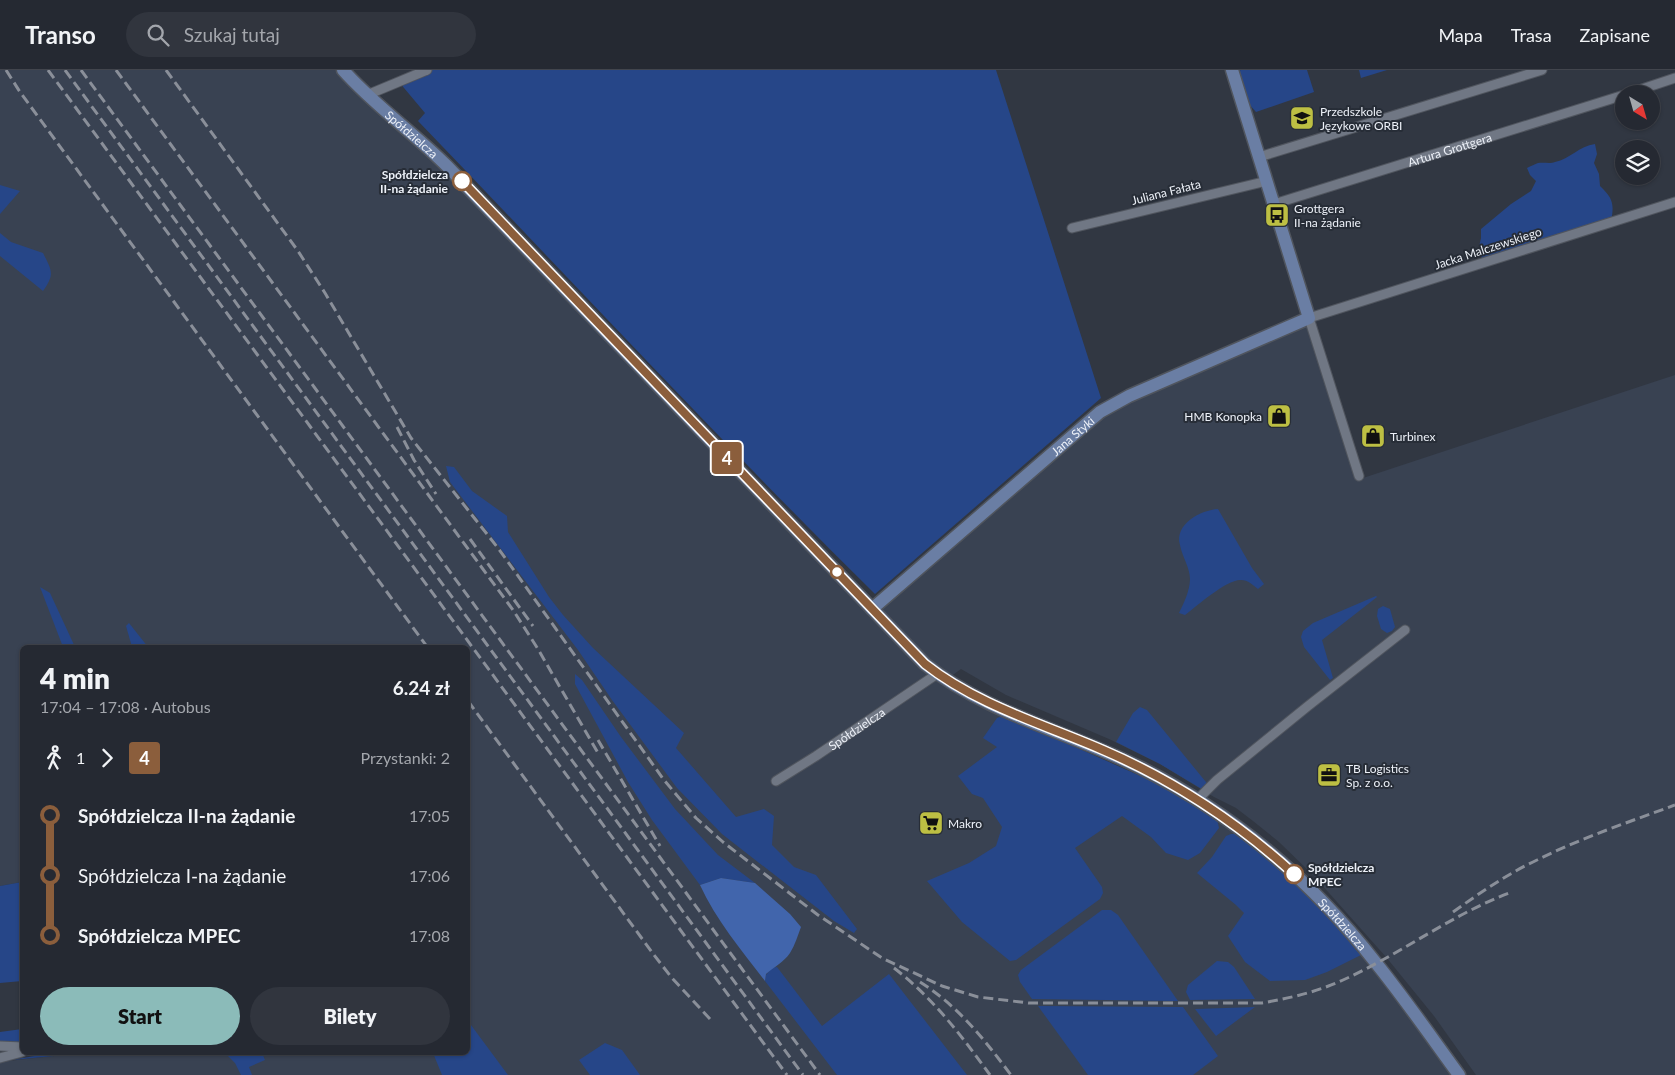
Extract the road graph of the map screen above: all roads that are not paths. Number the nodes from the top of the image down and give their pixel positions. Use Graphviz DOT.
graph roads {
  1 [pos="343,70"];
  2 [pos="427,70"];
  3 [pos="1542,70"];
  4 [pos="1235,71"];
  5 [pos="1675,78"];
  6 [pos="1653,85"];
  7 [pos="367,94"];
  8 [pos="1615,97"];
  9 [pos="1259,157"];
  10 [pos="1267,181"];
  11 [pos="1675,202"];
  12 [pos="1274,204"];
  13 [pos="1072,228"];
  14 [pos="1309,318"];
  15 [pos="1358,476"];
  16 [pos="872,609"];
  17 [pos="1405,630"];
  18 [pos="937,674"];
  19 [pos="776,781"];
  20 [pos="1197,800"];
  21 [pos="0,1046"];
  22 [pos="20,1047"];
  23 [pos="20,1053"];
  24 [pos="0,1058"];
  25 [pos="1459,1075"];
  1 -- 7 [label="street, Spółdzielcza"];
  2 -- 7 [label="street"];
  3 -- 9 [label="street"];
  4 -- 9 [label="street"];
  5 -- 6 [label="street, Artura Grottgera"];
  7 -- 16 [label="street, Spółdzielcza"];
  8 -- 12 [label="street, Artura Grottgera"];
  9 -- 10 [label="street"];
  10 -- 12 [label="street"];
  10 -- 13 [label="street, Juliana Fałata"];
  11 -- 14 [label="street, Jacka Malczewskiego"];
  12 -- 14 [label="street"];
  14 -- 15 [label="street"];
  14 -- 16 [label="street, Jana Styki"];
  16 -- 18 [label="street, Spółdzielcza"];
  17 -- 20 [label="street"];
  18 -- 19 [label="street, Spółdzielcza"];
  18 -- 20 [label="street, Spółdzielcza"];
  20 -- 25 [label="street, Spółdzielcza"];
  21 -- 22 [label="street"];
  23 -- 24 [label="street"];
}
